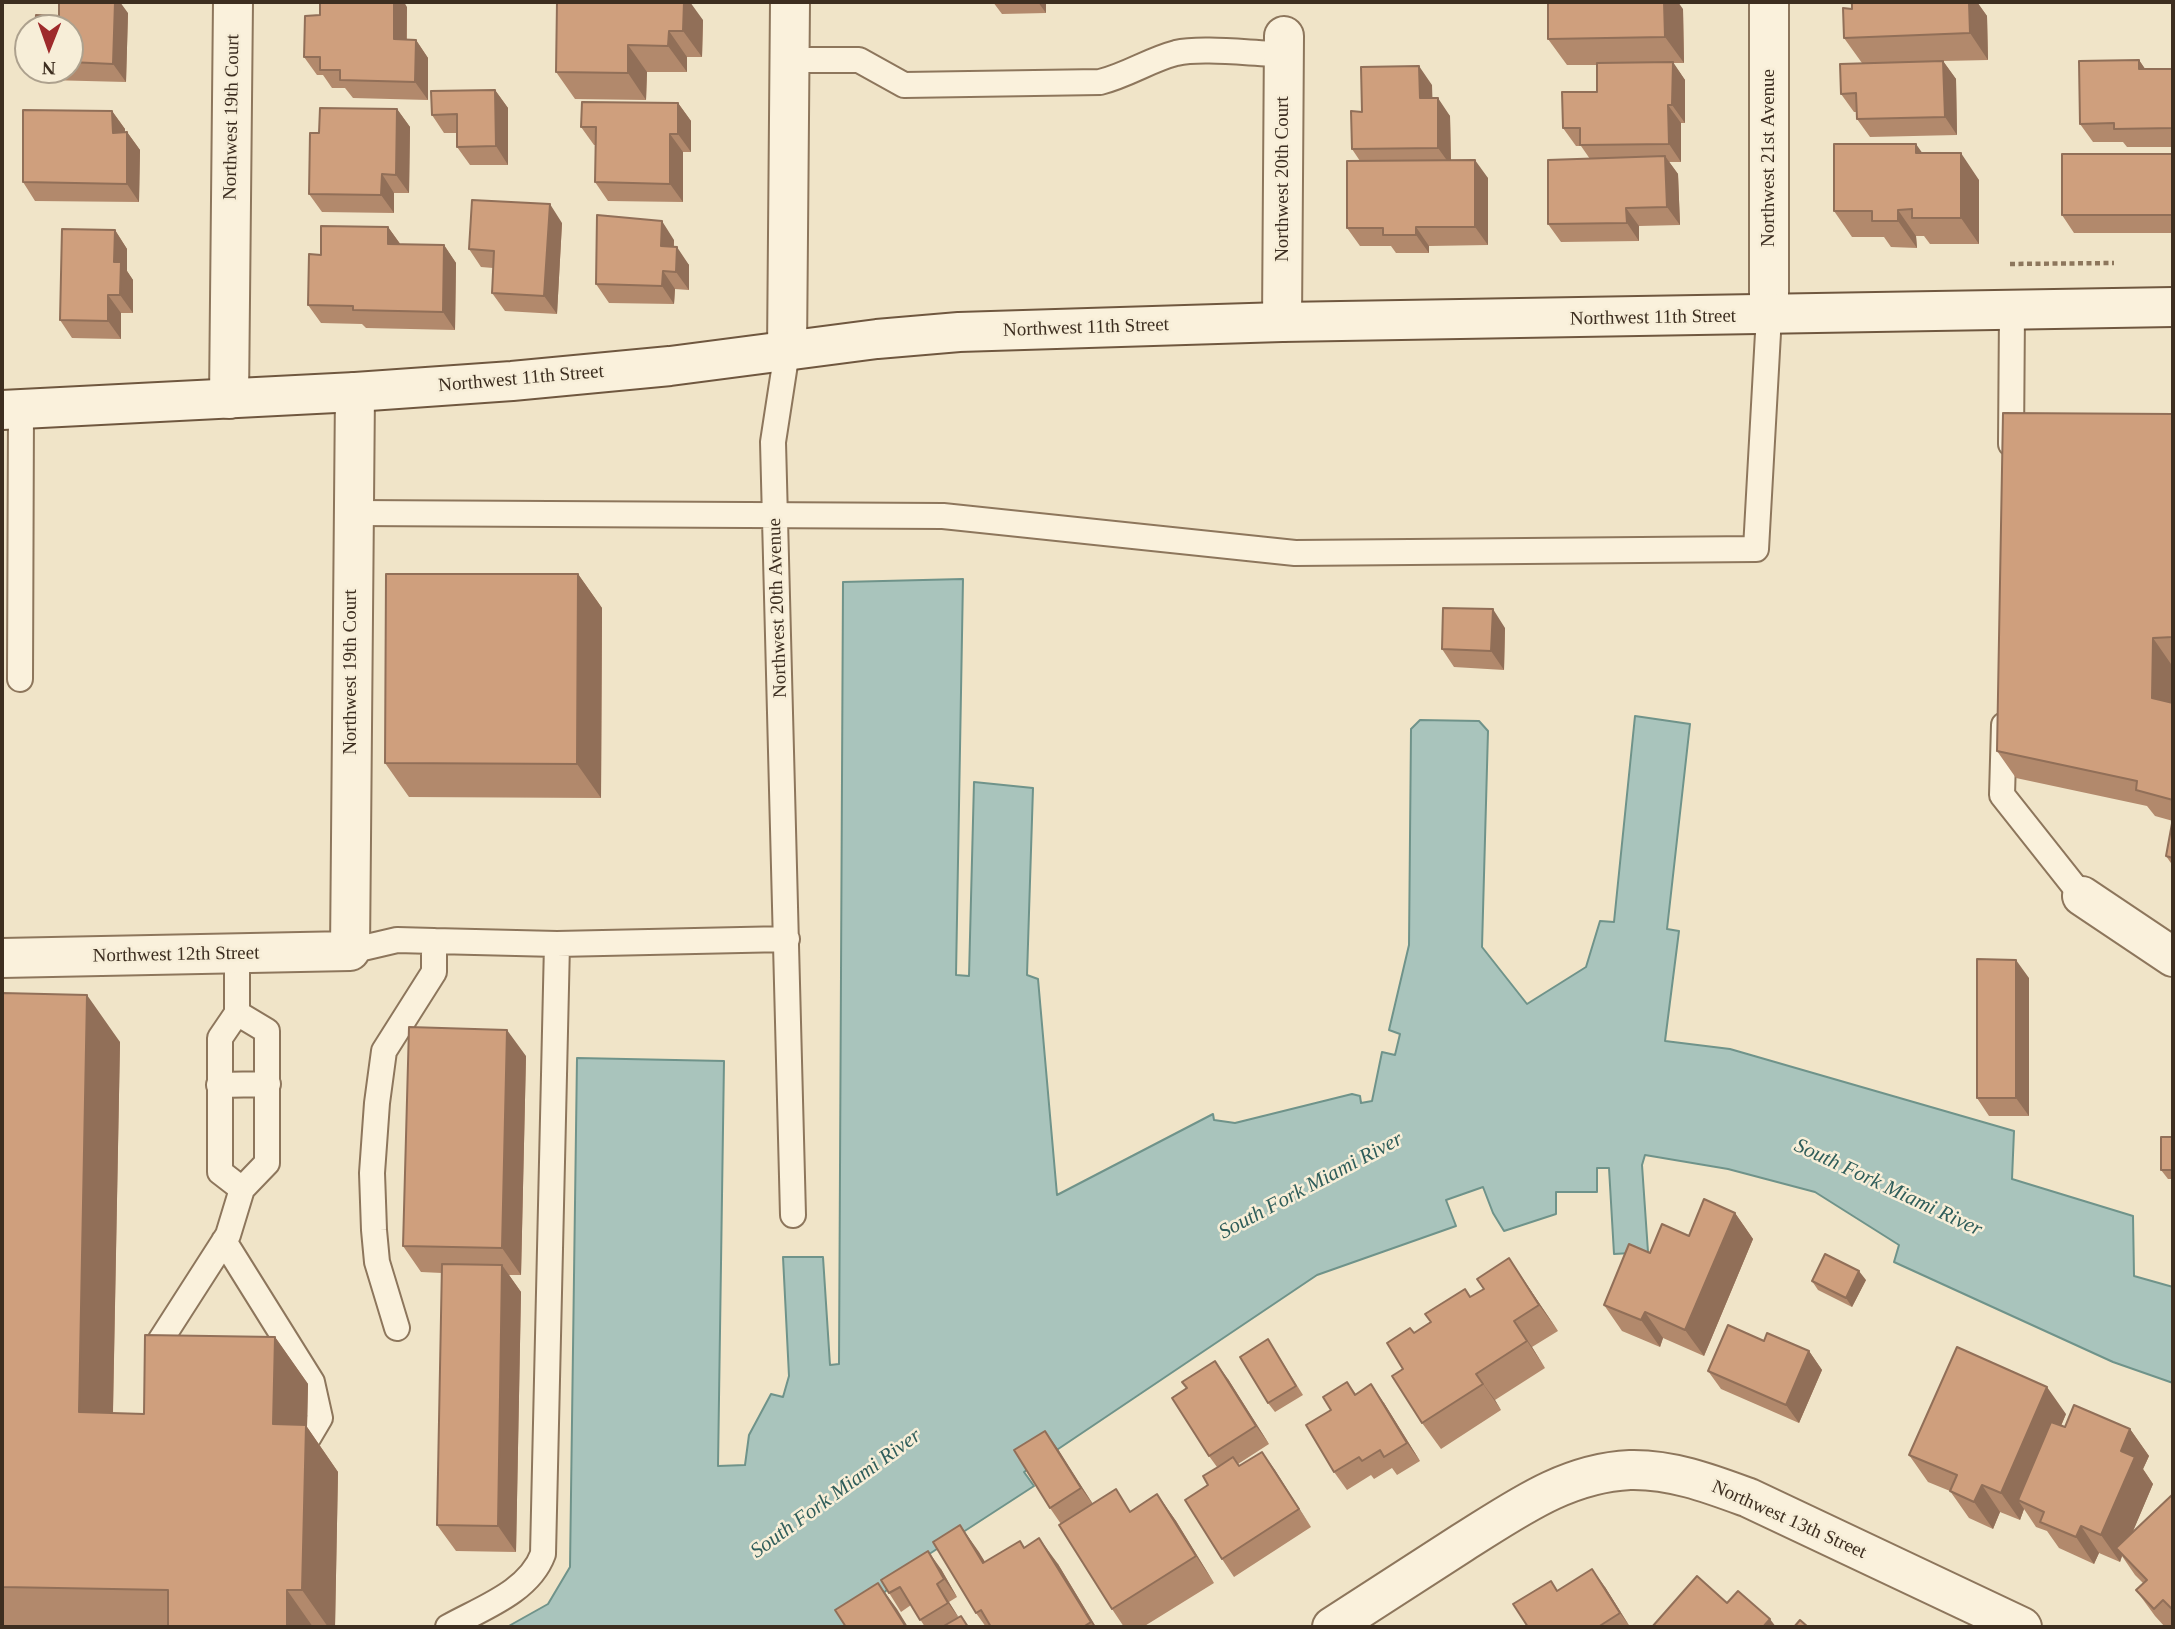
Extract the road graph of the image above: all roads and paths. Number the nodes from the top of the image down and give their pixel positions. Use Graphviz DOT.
graph roads {
  1 [pos="233,2"];
  2 [pos="790,2"];
  3 [pos="1769,2"];
  4 [pos="1284,45"];
  5 [pos="790,60"];
  6 [pos="2119,263"];
  7 [pos="2010,264"];
  8 [pos="2173,307"];
  9 [pos="2012,311"];
  10 [pos="1769,315"];
  11 [pos="1282,322"];
  12 [pos="787,351"];
  13 [pos="355,392"];
  14 [pos="229,399"];
  15 [pos="11,410"];
  16 [pos="2012,416"];
  17 [pos="2039,416"];
  18 [pos="2010,470"];
  19 [pos="353,513"];
  20 [pos="775,513"];
  21 [pos="20,679"];
  22 [pos="2004,700"];
  23 [pos="2081,897"];
  24 [pos="787,939"];
  25 [pos="434,941"];
  26 [pos="557,944"];
  27 [pos="350,951"];
  28 [pos="237,954"];
  29 [pos="2173,957"];
  30 [pos="2,958"];
  31 [pos="237,1013"];
  32 [pos="268,1084"];
  33 [pos="219,1085"];
  34 [pos="242,1189"];
  35 [pos="793,1215"];
  36 [pos="224,1241"];
  37 [pos="397,1328"];
  38 [pos="160,1391"];
  39 [pos="307,1440"];
  40 [pos="448,1627"];
  41 [pos="1332,1627"];
  42 [pos="2022,1627"];
  1 -- 14 [label="street, Northwest 19th Court"];
  2 -- 5 [label="street, Northwest 20th Avenue"];
  3 -- 10 [label="street, Northwest 21st Avenue"];
  4 -- 5 [label="lane"];
  4 -- 11 [label="street, Northwest 20th Court"];
  5 -- 12 [label="street, Northwest 20th Avenue"];
  6 -- 7 [label="path"];
  8 -- 9 [label="street, Northwest 11th Street"];
  9 -- 10 [label="street, Northwest 11th Street"];
  9 -- 16 [label="lane"];
  10 -- 11 [label="street, Northwest 11th Street"];
  10 -- 20 [label="lane"];
  11 -- 12 [label="street, Northwest 11th Street"];
  12 -- 13 [label="street, Northwest 11th Street"];
  12 -- 20 [label="lane, Northwest 20th Avenue"];
  13 -- 14 [label="street, Northwest 11th Street"];
  13 -- 19 [label="street, Northwest 19th Court"];
  14 -- 15 [label="street, Northwest 11th Street"];
  15 -- 21 [label="lane"];
  16 -- 17 [label="lane"];
  16 -- 18 [label="lane"];
  19 -- 20 [label="lane"];
  19 -- 27 [label="street, Northwest 19th Court"];
  20 -- 24 [label="lane, Northwest 20th Avenue"];
  22 -- 23 [label="lane"];
  23 -- 29 [label="street"];
  24 -- 26 [label="lane"];
  24 -- 35 [label="lane, Northwest 20th Avenue"];
  25 -- 26 [label="lane"];
  25 -- 27 [label="lane"];
  25 -- 37 [label="lane"];
  26 -- 40 [label="lane"];
  27 -- 28 [label="street, Northwest 12th Street"];
  28 -- 30 [label="street, Northwest 12th Street"];
  28 -- 31 [label="lane"];
  31 -- 32 [label="lane"];
  31 -- 33 [label="lane"];
  32 -- 33 [label="lane"];
  32 -- 34 [label="lane"];
  33 -- 34 [label="lane"];
  34 -- 36 [label="lane"];
  36 -- 38 [label="lane"];
  36 -- 39 [label="lane"];
  41 -- 42 [label="street, Northwest 13th Street"];
}
